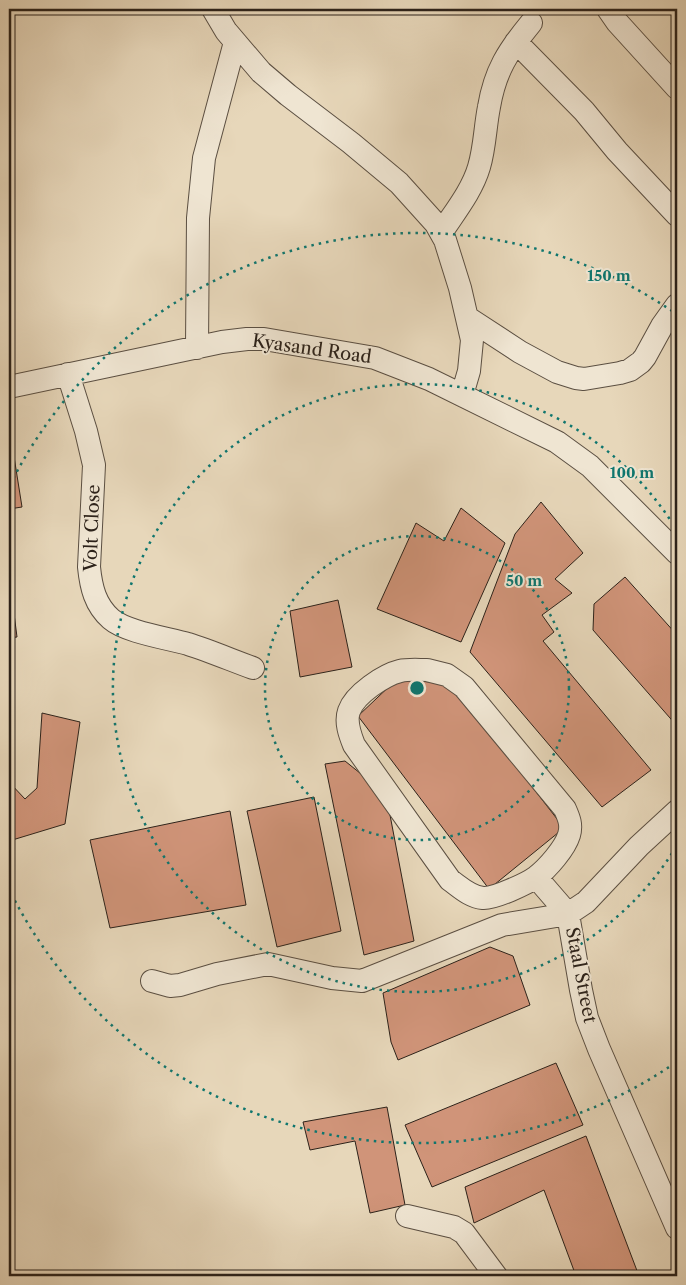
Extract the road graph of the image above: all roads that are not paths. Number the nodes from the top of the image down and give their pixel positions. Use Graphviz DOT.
graph roads {
  1 [pos="213,9"];
  2 [pos="608,9"];
  3 [pos="531,23"];
  4 [pos="235,42"];
  5 [pos="516,42"];
  6 [pos="677,88"];
  7 [pos="677,215"];
  8 [pos="442,233"];
  9 [pos="677,305"];
  10 [pos="468,318"];
  11 [pos="197,348"];
  12 [pos="68,374"];
  13 [pos="9,387"];
  14 [pos="462,394"];
  15 [pos="677,552"];
  16 [pos="253,668"];
  17 [pos="677,811"];
  18 [pos="536,877"];
  19 [pos="568,914"];
  20 [pos="152,981"];
  21 [pos="407,1216"];
  22 [pos="677,1228"];
  23 [pos="496,1276"];
  1 -- 4 [label="street"];
  2 -- 6 [label="street"];
  3 -- 5 [label="street"];
  4 -- 8 [label="street"];
  4 -- 11 [label="street"];
  5 -- 7 [label="street"];
  5 -- 8 [label="street"];
  8 -- 10 [label="street"];
  9 -- 10 [label="street"];
  10 -- 14 [label="street"];
  11 -- 12 [label="street, Kyasand Road"];
  11 -- 14 [label="street, Kyasand Road"];
  12 -- 13 [label="street, Kyasand Road"];
  12 -- 16 [label="street, Volt Close"];
  14 -- 15 [label="street, Kyasand Road"];
  17 -- 19 [label="street, Staal Street"];
  18 -- 18 [label="street"];
  18 -- 19 [label="street"];
  19 -- 20 [label="street"];
  19 -- 22 [label="street, Staal Street"];
  21 -- 23 [label="street"];
}
